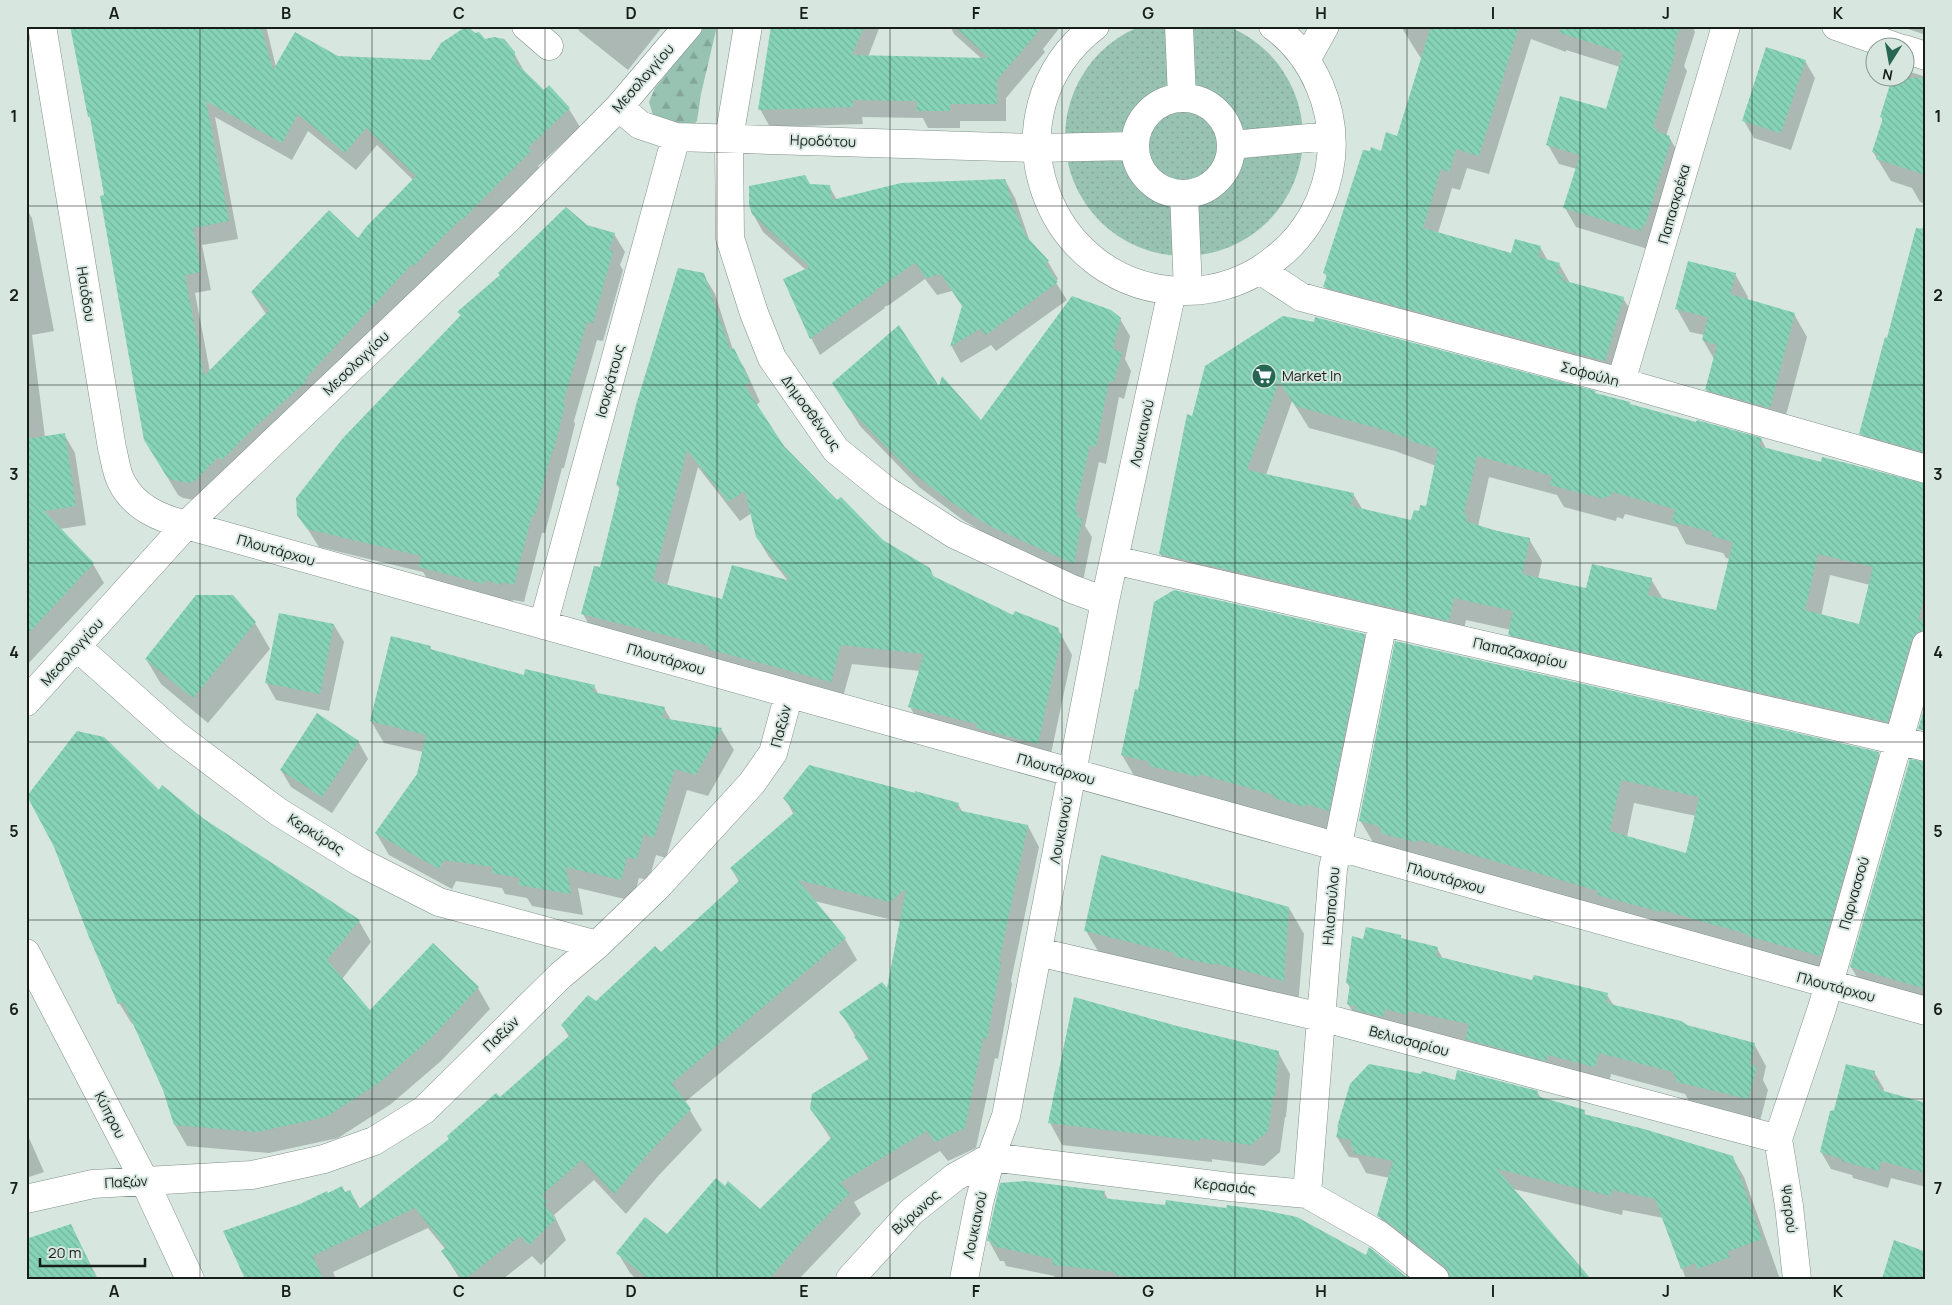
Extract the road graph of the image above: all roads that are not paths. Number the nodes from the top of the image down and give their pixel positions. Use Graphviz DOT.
graph roads {
  1 [pos="42,26"];
  2 [pos="526,26"];
  3 [pos="688,26"];
  4 [pos="748,26"];
  5 [pos="1095,26"];
  6 [pos="1179,26"];
  7 [pos="1273,26"];
  8 [pos="1325,26"];
  9 [pos="1726,26"];
  10 [pos="1836,26"];
  11 [pos="1870,38"];
  12 [pos="549,46"];
  13 [pos="1914,52"];
  14 [pos="1926,56"];
  15 [pos="1306,60"];
  16 [pos="1182,98"];
  17 [pos="619,107"];
  18 [pos="1331,136"];
  19 [pos="676,138"];
  20 [pos="729,138"];
  21 [pos="1231,145"];
  22 [pos="1135,146"];
  23 [pos="1036,148"];
  24 [pos="1184,194"];
  25 [pos="1260,270"];
  26 [pos="1180,291"];
  27 [pos="1621,382"];
  28 [pos="1926,469"];
  29 [pos="186,525"];
  30 [pos="1114,560"];
  31 [pos="1105,601"];
  32 [pos="1383,622"];
  33 [pos="543,625"];
  34 [pos="1926,645"];
  35 [pos="77,647"];
  36 [pos="789,694"];
  37 [pos="26,702"];
  38 [pos="1898,740"];
  39 [pos="1926,747"];
  40 [pos="1072,773"];
  41 [pos="1338,847"];
  42 [pos="597,944"];
  43 [pos="1038,952"];
  44 [pos="26,953"];
  45 [pos="1828,985"];
  46 [pos="1926,1011"];
  47 [pos="1321,1017"];
  48 [pos="1778,1139"];
  49 [pos="991,1157"];
  50 [pos="144,1180"];
  51 [pos="1307,1194"];
  52 [pos="26,1199"];
  53 [pos="190,1279"];
  54 [pos="850,1279"];
  55 [pos="964,1279"];
  56 [pos="1435,1279"];
  57 [pos="1797,1279"];
  1 -- 29 [label="street, Ησιόδου"];
  2 -- 12 [label="street"];
  3 -- 17 [label="street, Μεσολογγίου"];
  4 -- 20 [label="street"];
  5 -- 23 [label="street"];
  6 -- 16 [label="street"];
  7 -- 15 [label="street"];
  8 -- 15 [label="street"];
  9 -- 27 [label="street, Παπασκρέκα"];
  10 -- 11 [label="street"];
  13 -- 14 [label="street"];
  15 -- 18 [label="street"];
  16 -- 21 [label="street"];
  16 -- 22 [label="street"];
  17 -- 19 [label="street, Ηροδότου"];
  17 -- 29 [label="street, Μεσολογγίου"];
  18 -- 21 [label="street"];
  18 -- 25 [label="street"];
  19 -- 20 [label="street, Ηροδότου"];
  19 -- 33 [label="street, Ισοκράτους"];
  20 -- 23 [label="street, Ηροδότου"];
  20 -- 31 [label="street, Δημοσθένους"];
  21 -- 24 [label="street"];
  22 -- 23 [label="street, Ηροδότου"];
  22 -- 24 [label="street"];
  23 -- 26 [label="street"];
  24 -- 26 [label="street, Λουκιανού"];
  25 -- 26 [label="street"];
  25 -- 27 [label="street, Σοφούλη"];
  26 -- 30 [label="street, Λουκιανού"];
  27 -- 28 [label="street, Σοφούλη"];
  29 -- 33 [label="street, Πλουτάρχου"];
  29 -- 35 [label="street, Μεσολογγίου"];
  30 -- 31 [label="street, Λουκιανού"];
  30 -- 32 [label="street, Παπαζαχαρίου"];
  31 -- 40 [label="street, Λουκιανού"];
  32 -- 38 [label="street, Παπαζαχαρίου"];
  32 -- 41 [label="street, Ηλιοπούλου"];
  33 -- 36 [label="street, Πλουτάρχου"];
  34 -- 38 [label="street, Παρνασσού"];
  35 -- 37 [label="street, Μεσολογγίου"];
  35 -- 42 [label="street, Κερκύρας"];
  36 -- 40 [label="street, Πλουτάρχου"];
  36 -- 42 [label="street, Παξών"];
  38 -- 39 [label="street, Παπαζαχαρίου"];
  38 -- 45 [label="street, Παρνασσού"];
  40 -- 41 [label="street, Πλουτάρχου"];
  40 -- 43 [label="street, Λουκιανού"];
  41 -- 45 [label="street, Πλουτάρχου"];
  41 -- 47 [label="street, Ηλιοπούλου"];
  42 -- 50 [label="street, Παξών"];
  43 -- 47 [label="street, Βελισσαρίου"];
  43 -- 49 [label="street, Λουκιανού"];
  44 -- 50 [label="street, Κύπρου"];
  45 -- 46 [label="street, Πλουτάρχου"];
  45 -- 48 [label="street, Παρνασσού"];
  47 -- 48 [label="street, Βελισσαρίου"];
  47 -- 51 [label="street, Ηλιοπούλου"];
  48 -- 57 [label="street, Ψαrρού"];
  49 -- 51 [label="street, Κερασιάς"];
  49 -- 54 [label="street, Βύρωνος"];
  49 -- 55 [label="street, Λουκιανού"];
  50 -- 52 [label="street, Παξών"];
  50 -- 53 [label="street, Κύπρου"];
  51 -- 56 [label="street, Κερασιάς"];
}
